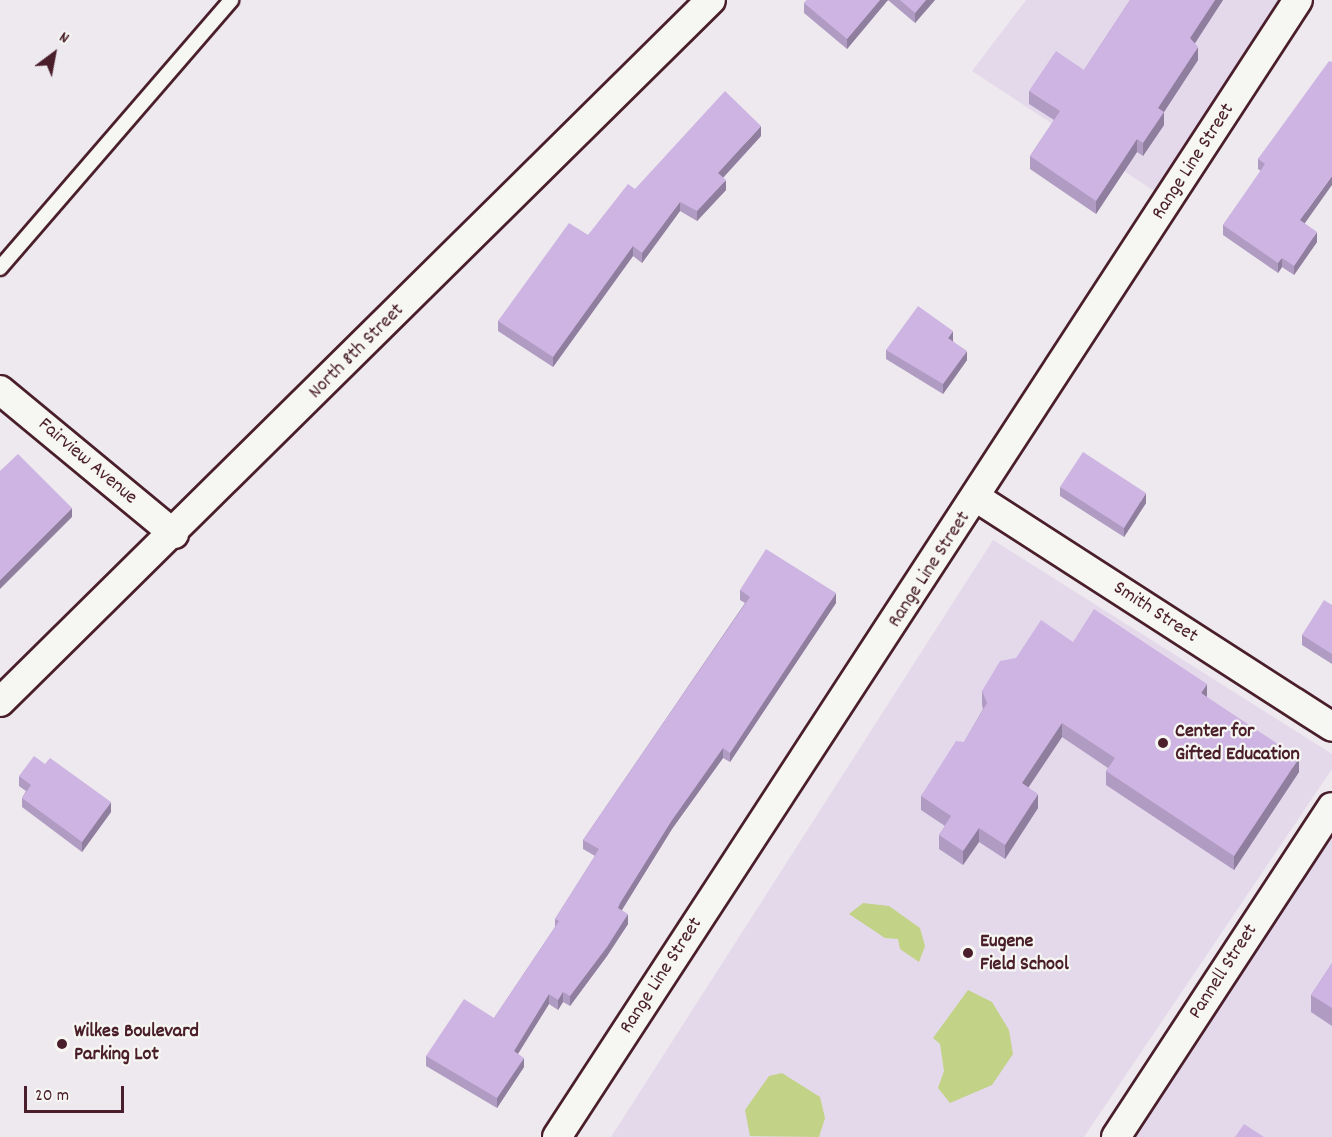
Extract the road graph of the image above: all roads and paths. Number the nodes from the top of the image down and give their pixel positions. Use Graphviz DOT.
graph roads {
  1 [pos="231,0"];
  2 [pos="711,0"];
  3 [pos="1298,0"];
  4 [pos="0,268"];
  5 [pos="0,390"];
  6 [pos="977,498"];
  7 [pos="174,534"];
  8 [pos="0,702"];
  9 [pos="1332,727"];
  10 [pos="1332,807"];
  11 [pos="557,1137"];
  12 [pos="1116,1137"];
  1 -- 4 [label="lane"];
  2 -- 7 [label="street, North 8th Street"];
  3 -- 6 [label="street, Range Line Street"];
  5 -- 7 [label="street, Fairview Avenue"];
  6 -- 9 [label="street, Smith Street"];
  6 -- 11 [label="street, Range Line Street"];
  7 -- 8 [label="street, North 8th Street"];
  10 -- 12 [label="street, Pannell Street"];
}
